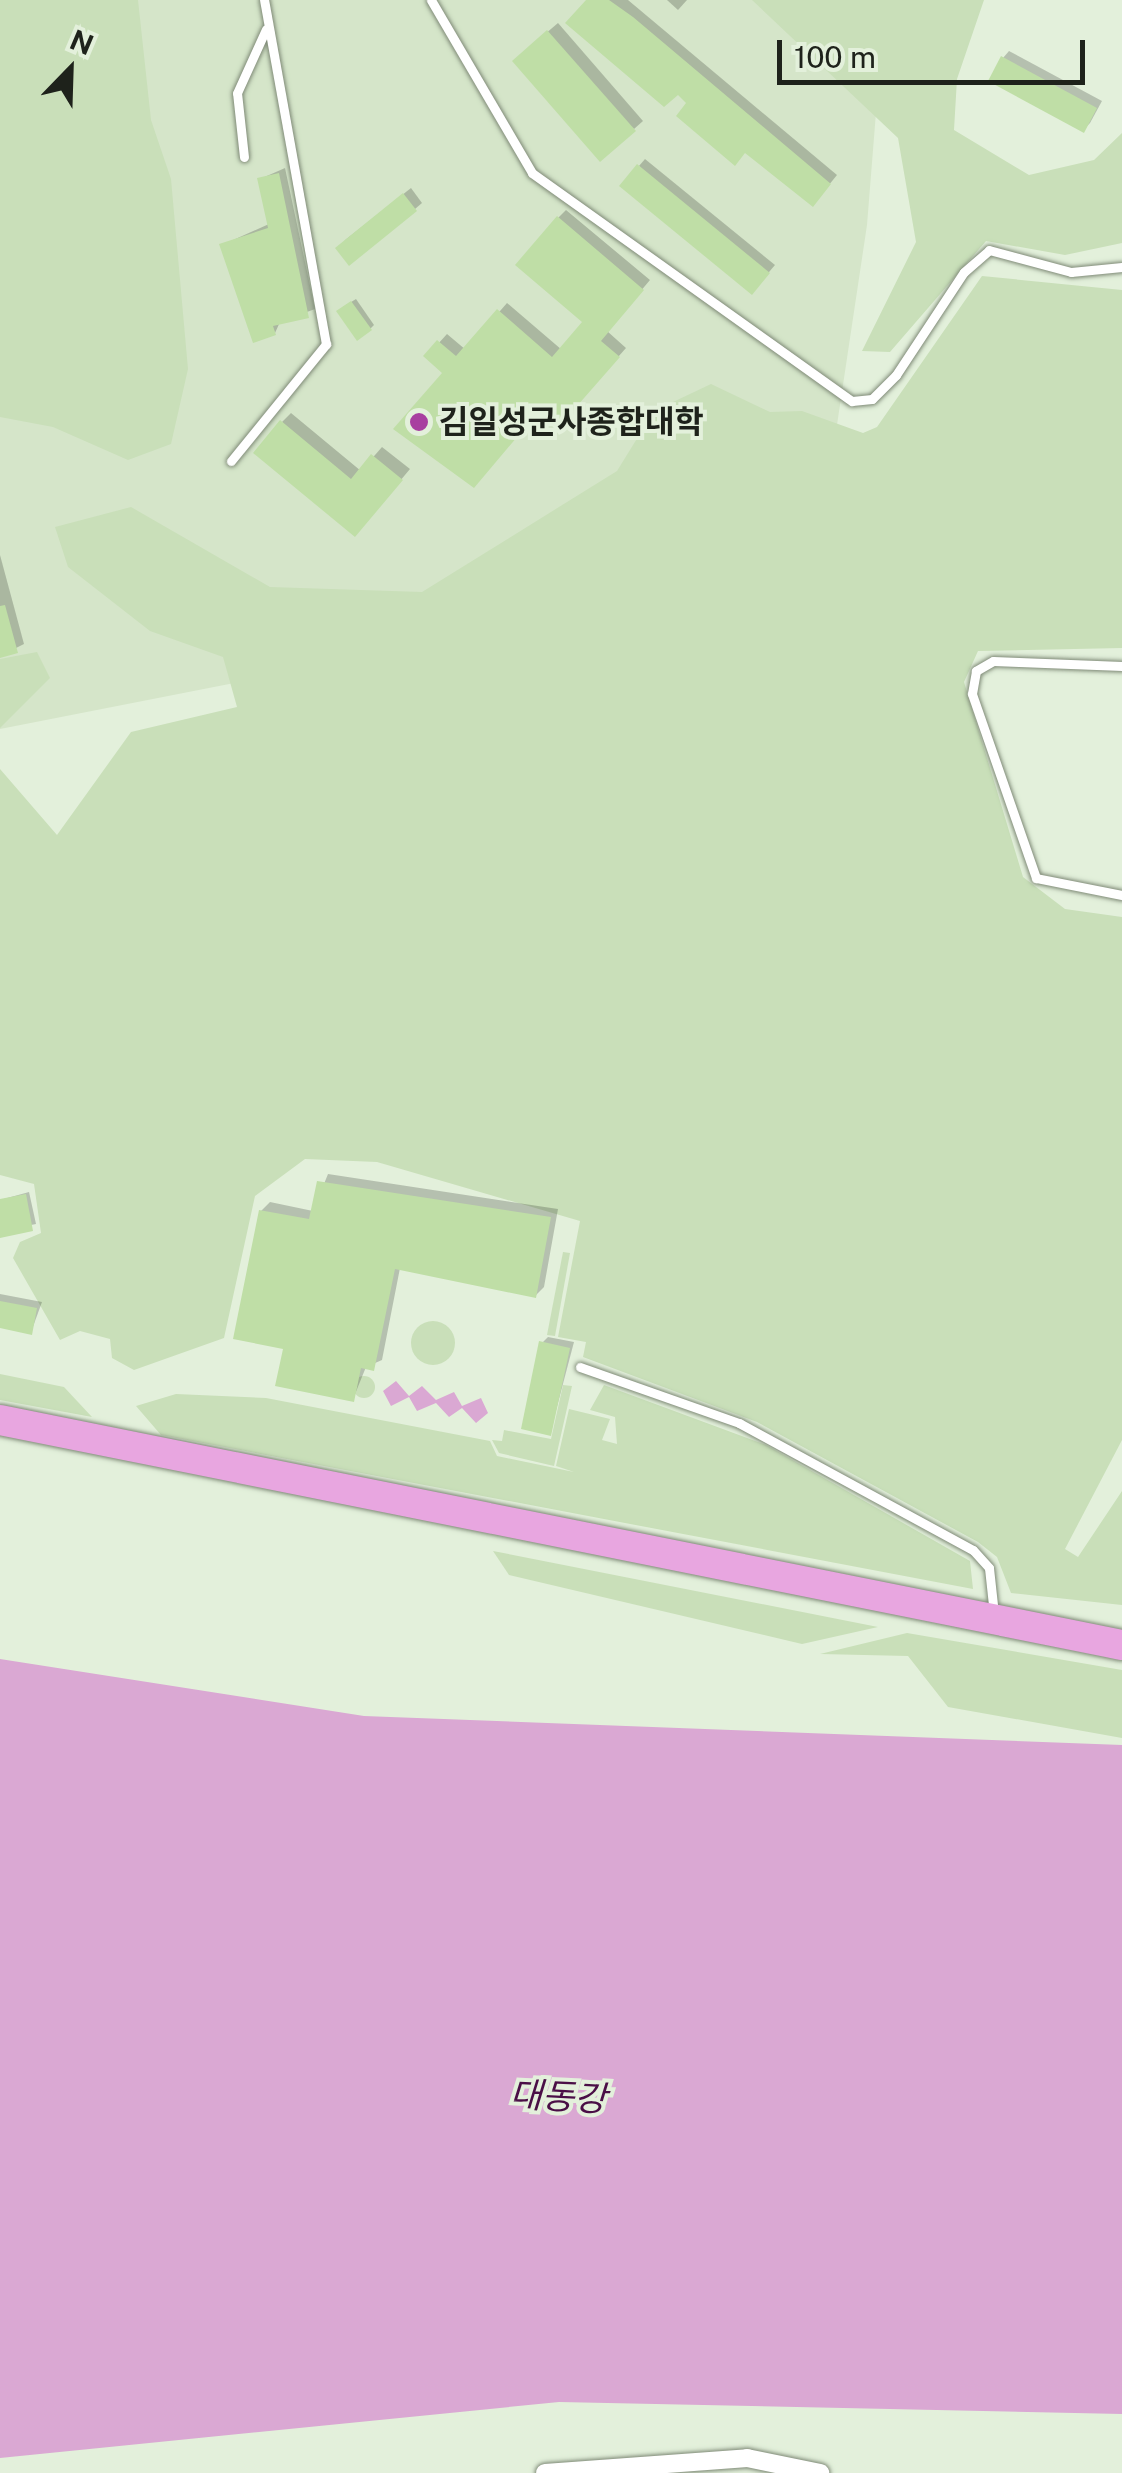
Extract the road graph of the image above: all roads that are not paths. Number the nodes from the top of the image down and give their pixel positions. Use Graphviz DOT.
graph roads {
  1 [pos="264,0"];
  2 [pos="431,0"];
  3 [pos="266,29"];
  4 [pos="244,157"];
  5 [pos="1122,267"];
  6 [pos="230,461"];
  7 [pos="1122,666"];
  8 [pos="1122,895"];
  9 [pos="580,1367"];
  10 [pos="0,1420"];
  11 [pos="994,1622"];
  12 [pos="1122,1645"];
  13 [pos="545,2473"];
  14 [pos="820,2473"];
  1 -- 3 [label="lane"];
  2 -- 5 [label="lane"];
  3 -- 4 [label="lane"];
  3 -- 6 [label="lane"];
  7 -- 8 [label="lane"];
  9 -- 11 [label="lane"];
  10 -- 11 [label="highway"];
  11 -- 12 [label="highway"];
  13 -- 14 [label="street"];
}
